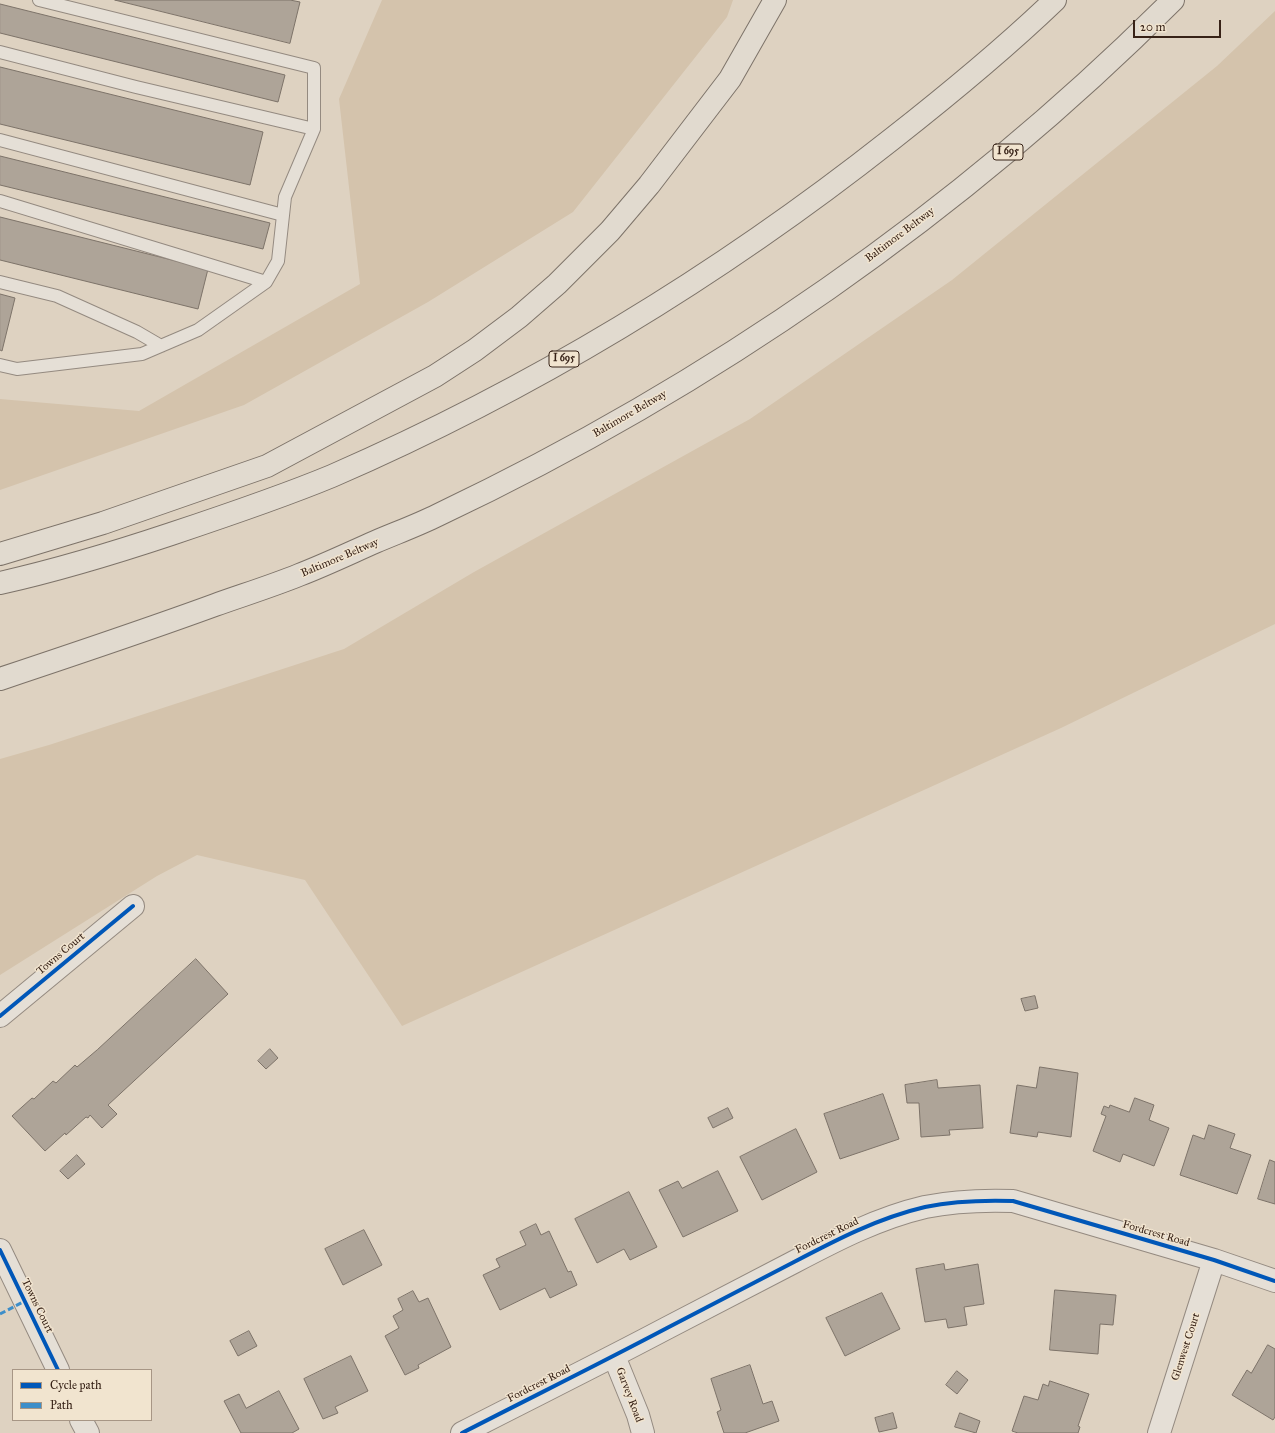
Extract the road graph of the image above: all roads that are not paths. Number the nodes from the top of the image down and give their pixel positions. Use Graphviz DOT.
graph roads {
  1 [pos="39,0"];
  2 [pos="775,0"];
  3 [pos="1055,0"];
  4 [pos="1174,0"];
  5 [pos="0,52"];
  6 [pos="314,129"];
  7 [pos="0,140"];
  8 [pos="0,202"];
  9 [pos="283,215"];
  10 [pos="0,282"];
  11 [pos="266,282"];
  12 [pos="161,346"];
  13 [pos="0,365"];
  14 [pos="0,554"];
  15 [pos="0,583"];
  16 [pos="0,678"];
  17 [pos="133,906"];
  18 [pos="0,1016"];
  19 [pos="0,1250"];
  20 [pos="1214,1260"];
  21 [pos="1275,1281"];
  22 [pos="614,1356"];
  23 [pos="58,1369"];
  24 [pos="82,1421"];
  25 [pos="88,1433"];
  26 [pos="462,1433"];
  27 [pos="643,1433"];
  28 [pos="1159,1433"];
  1 -- 6 [label="lane"];
  2 -- 14 [label="highway"];
  3 -- 15 [label="highway, I 695"];
  4 -- 16 [label="highway, Baltimore Beltway / I 695"];
  5 -- 6 [label="lane"];
  6 -- 9 [label="lane"];
  7 -- 9 [label="lane"];
  8 -- 11 [label="lane"];
  9 -- 11 [label="lane"];
  10 -- 12 [label="lane"];
  11 -- 12 [label="lane"];
  12 -- 13 [label="lane"];
  17 -- 18 [label="street, Towns Court"];
  19 -- 23 [label="street, Towns Court"];
  20 -- 21 [label="street, Fordcrest Road"];
  20 -- 22 [label="street, Fordcrest Road"];
  20 -- 28 [label="street, Glenwest Court"];
  22 -- 26 [label="street, Fordcrest Road"];
  22 -- 27 [label="street, Garvey Road"];
  24 -- 25 [label="street"];
}
